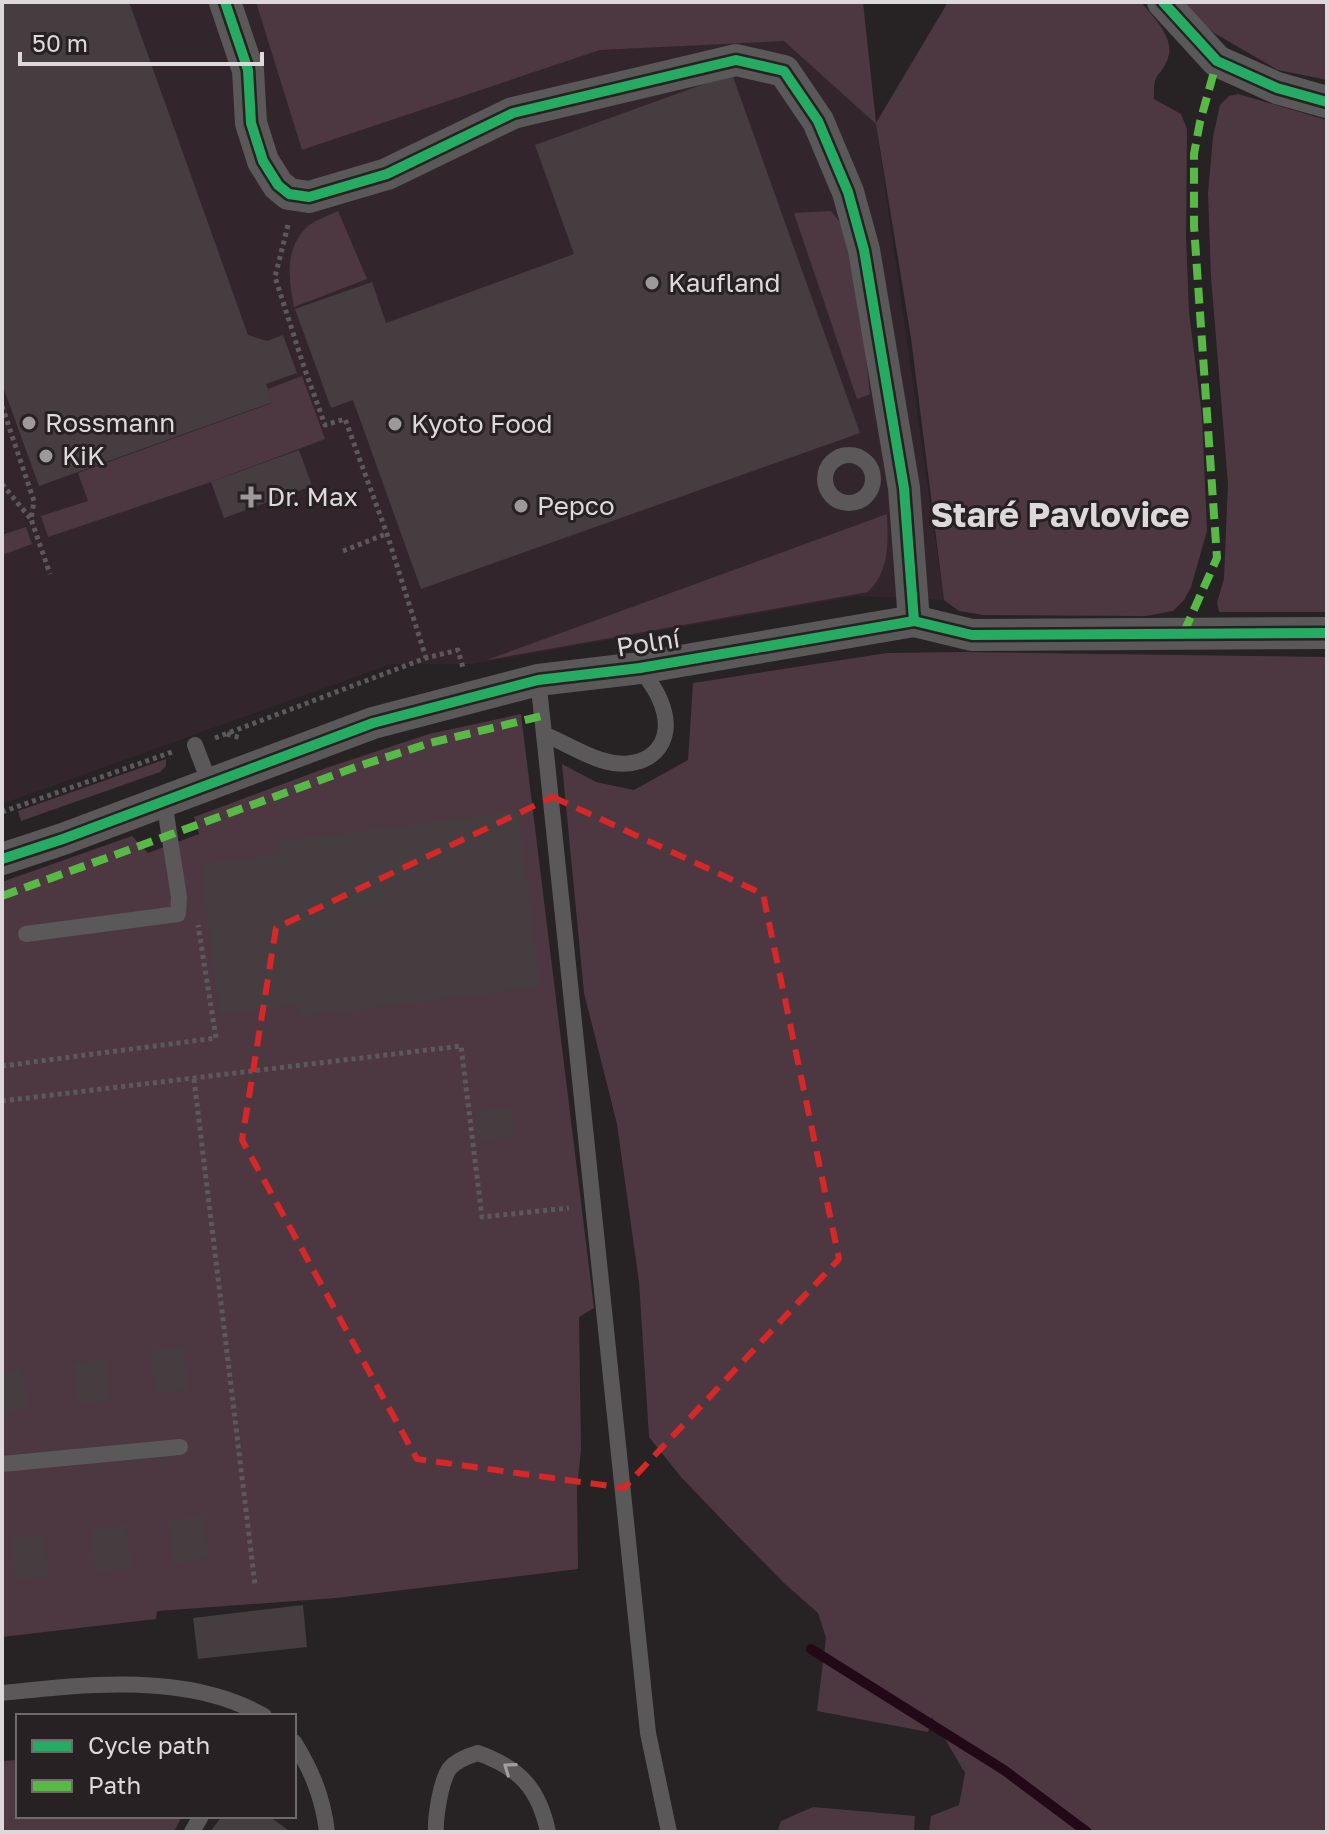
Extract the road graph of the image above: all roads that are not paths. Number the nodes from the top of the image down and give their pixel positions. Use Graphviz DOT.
graph roads {
  1 [pos="225,2"];
  2 [pos="1163,2"];
  3 [pos="1327,102"];
  4 [pos="914,621"];
  5 [pos="1327,633"];
  6 [pos="640,668"];
  7 [pos="538,680"];
  8 [pos="544,734"];
  9 [pos="195,745"];
  10 [pos="210,784"];
  11 [pos="164,801"];
  12 [pos="2,859"];
  13 [pos="26,934"];
  14 [pos="180,1447"];
  15 [pos="2,1464"];
  16 [pos="2,1693"];
  17 [pos="259,1714"];
  18 [pos="296,1745"];
  19 [pos="327,1832"];
  20 [pos="436,1832"];
  21 [pos="548,1832"];
  22 [pos="669,1832"];
  1 -- 4 [label="street"];
  2 -- 3 [label="street"];
  4 -- 5 [label="street, Polní"];
  4 -- 6 [label="street, Polní"];
  6 -- 7 [label="street, Polní"];
  6 -- 8 [label="lane"];
  7 -- 8 [label="lane"];
  7 -- 10 [label="street, Polní"];
  8 -- 22 [label="lane"];
  9 -- 10 [label="lane"];
  10 -- 11 [label="street, Polní"];
  11 -- 12 [label="street, Polní"];
  11 -- 13 [label="lane"];
  14 -- 15 [label="lane"];
  16 -- 17 [label="lane"];
  18 -- 19 [label="lane"];
  21 -- 20 [label="lane, one-way"];
}
